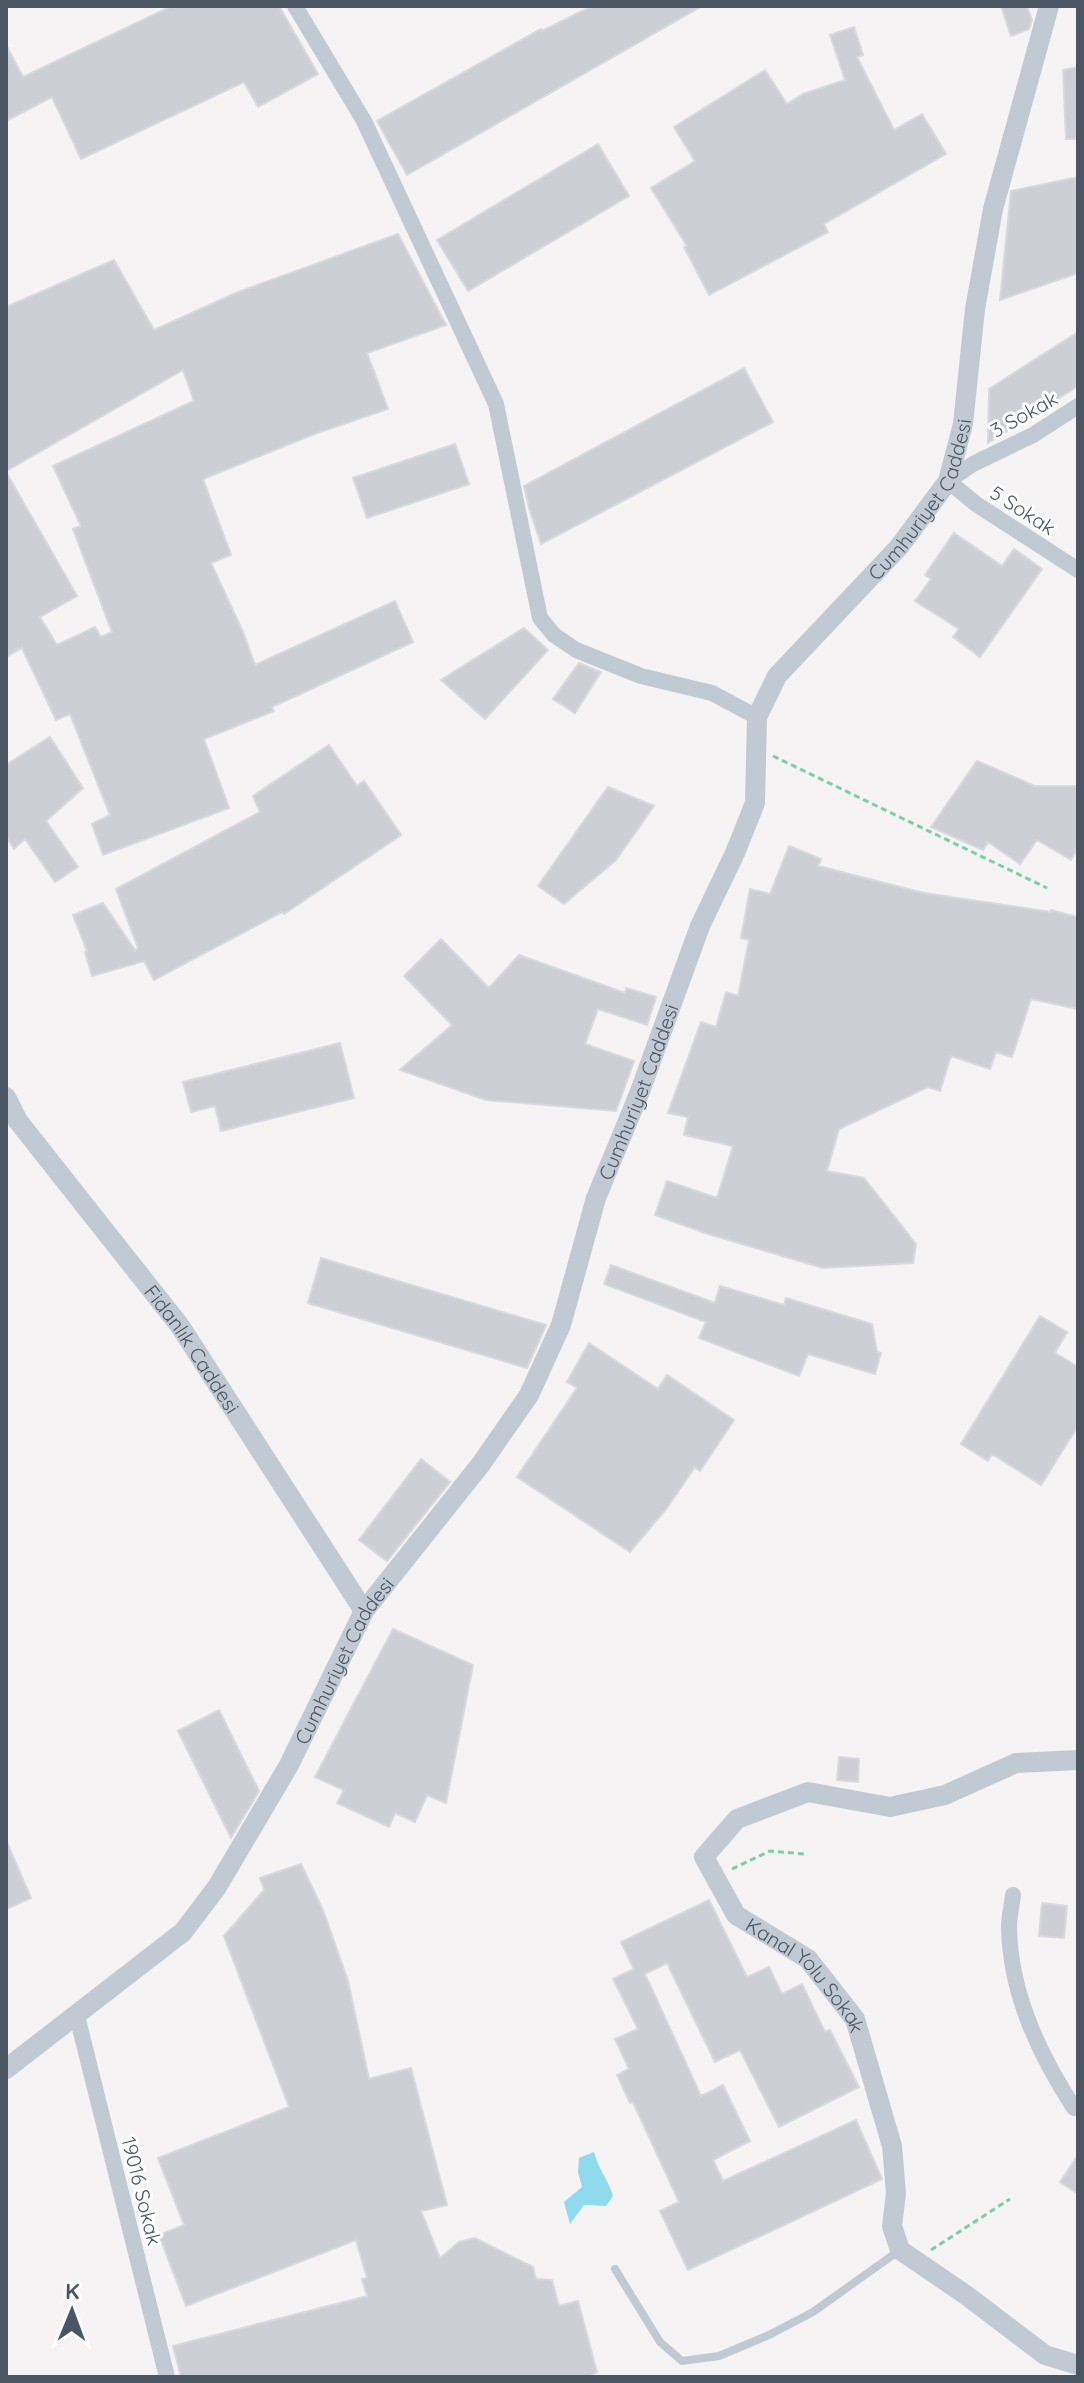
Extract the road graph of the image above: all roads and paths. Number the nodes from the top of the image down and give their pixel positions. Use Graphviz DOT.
graph roads {
  1 [pos="295,6"];
  2 [pos="1049,6"];
  3 [pos="1078,406"];
  4 [pos="948,481"];
  5 [pos="1078,570"];
  6 [pos="757,717"];
  7 [pos="757,748"];
  8 [pos="1047,888"];
  9 [pos="6,1097"];
  10 [pos="12,1124"];
  11 [pos="364,1611"];
  12 [pos="1078,1760"];
  13 [pos="804,1854"];
  14 [pos="715,1877"];
  15 [pos="1013,1895"];
  16 [pos="77,2016"];
  17 [pos="6,2069"];
  18 [pos="1078,2106"];
  19 [pos="1010,2199"];
  20 [pos="907,2256"];
  21 [pos="615,2269"];
  22 [pos="1078,2365"];
  23 [pos="167,2377"];
  1 -- 6 [label="street"];
  2 -- 4 [label="street, Cumhuriyet Caddesi"];
  3 -- 4 [label="street, 3 Sokak"];
  4 -- 5 [label="street, 5 Sokak"];
  4 -- 6 [label="street, Cumhuriyet Caddesi"];
  6 -- 7 [label="street, Cumhuriyet Caddesi"];
  7 -- 8 [label="path"];
  7 -- 11 [label="street, Cumhuriyet Caddesi"];
  9 -- 10 [label="street, Fidanlık Caddesi"];
  10 -- 11 [label="street, Fidanlık Caddesi"];
  11 -- 16 [label="street, Cumhuriyet Caddesi"];
  12 -- 14 [label="street, Kanal Yolu Sokak"];
  13 -- 14 [label="path"];
  14 -- 20 [label="street, Kanal Yolu Sokak"];
  15 -- 18 [label="street"];
  16 -- 17 [label="street, Cumhuriyet Caddesi"];
  16 -- 23 [label="street, 19016 Sokak"];
  19 -- 20 [label="path"];
  20 -- 21 [label="lane"];
  20 -- 22 [label="street"];
}
